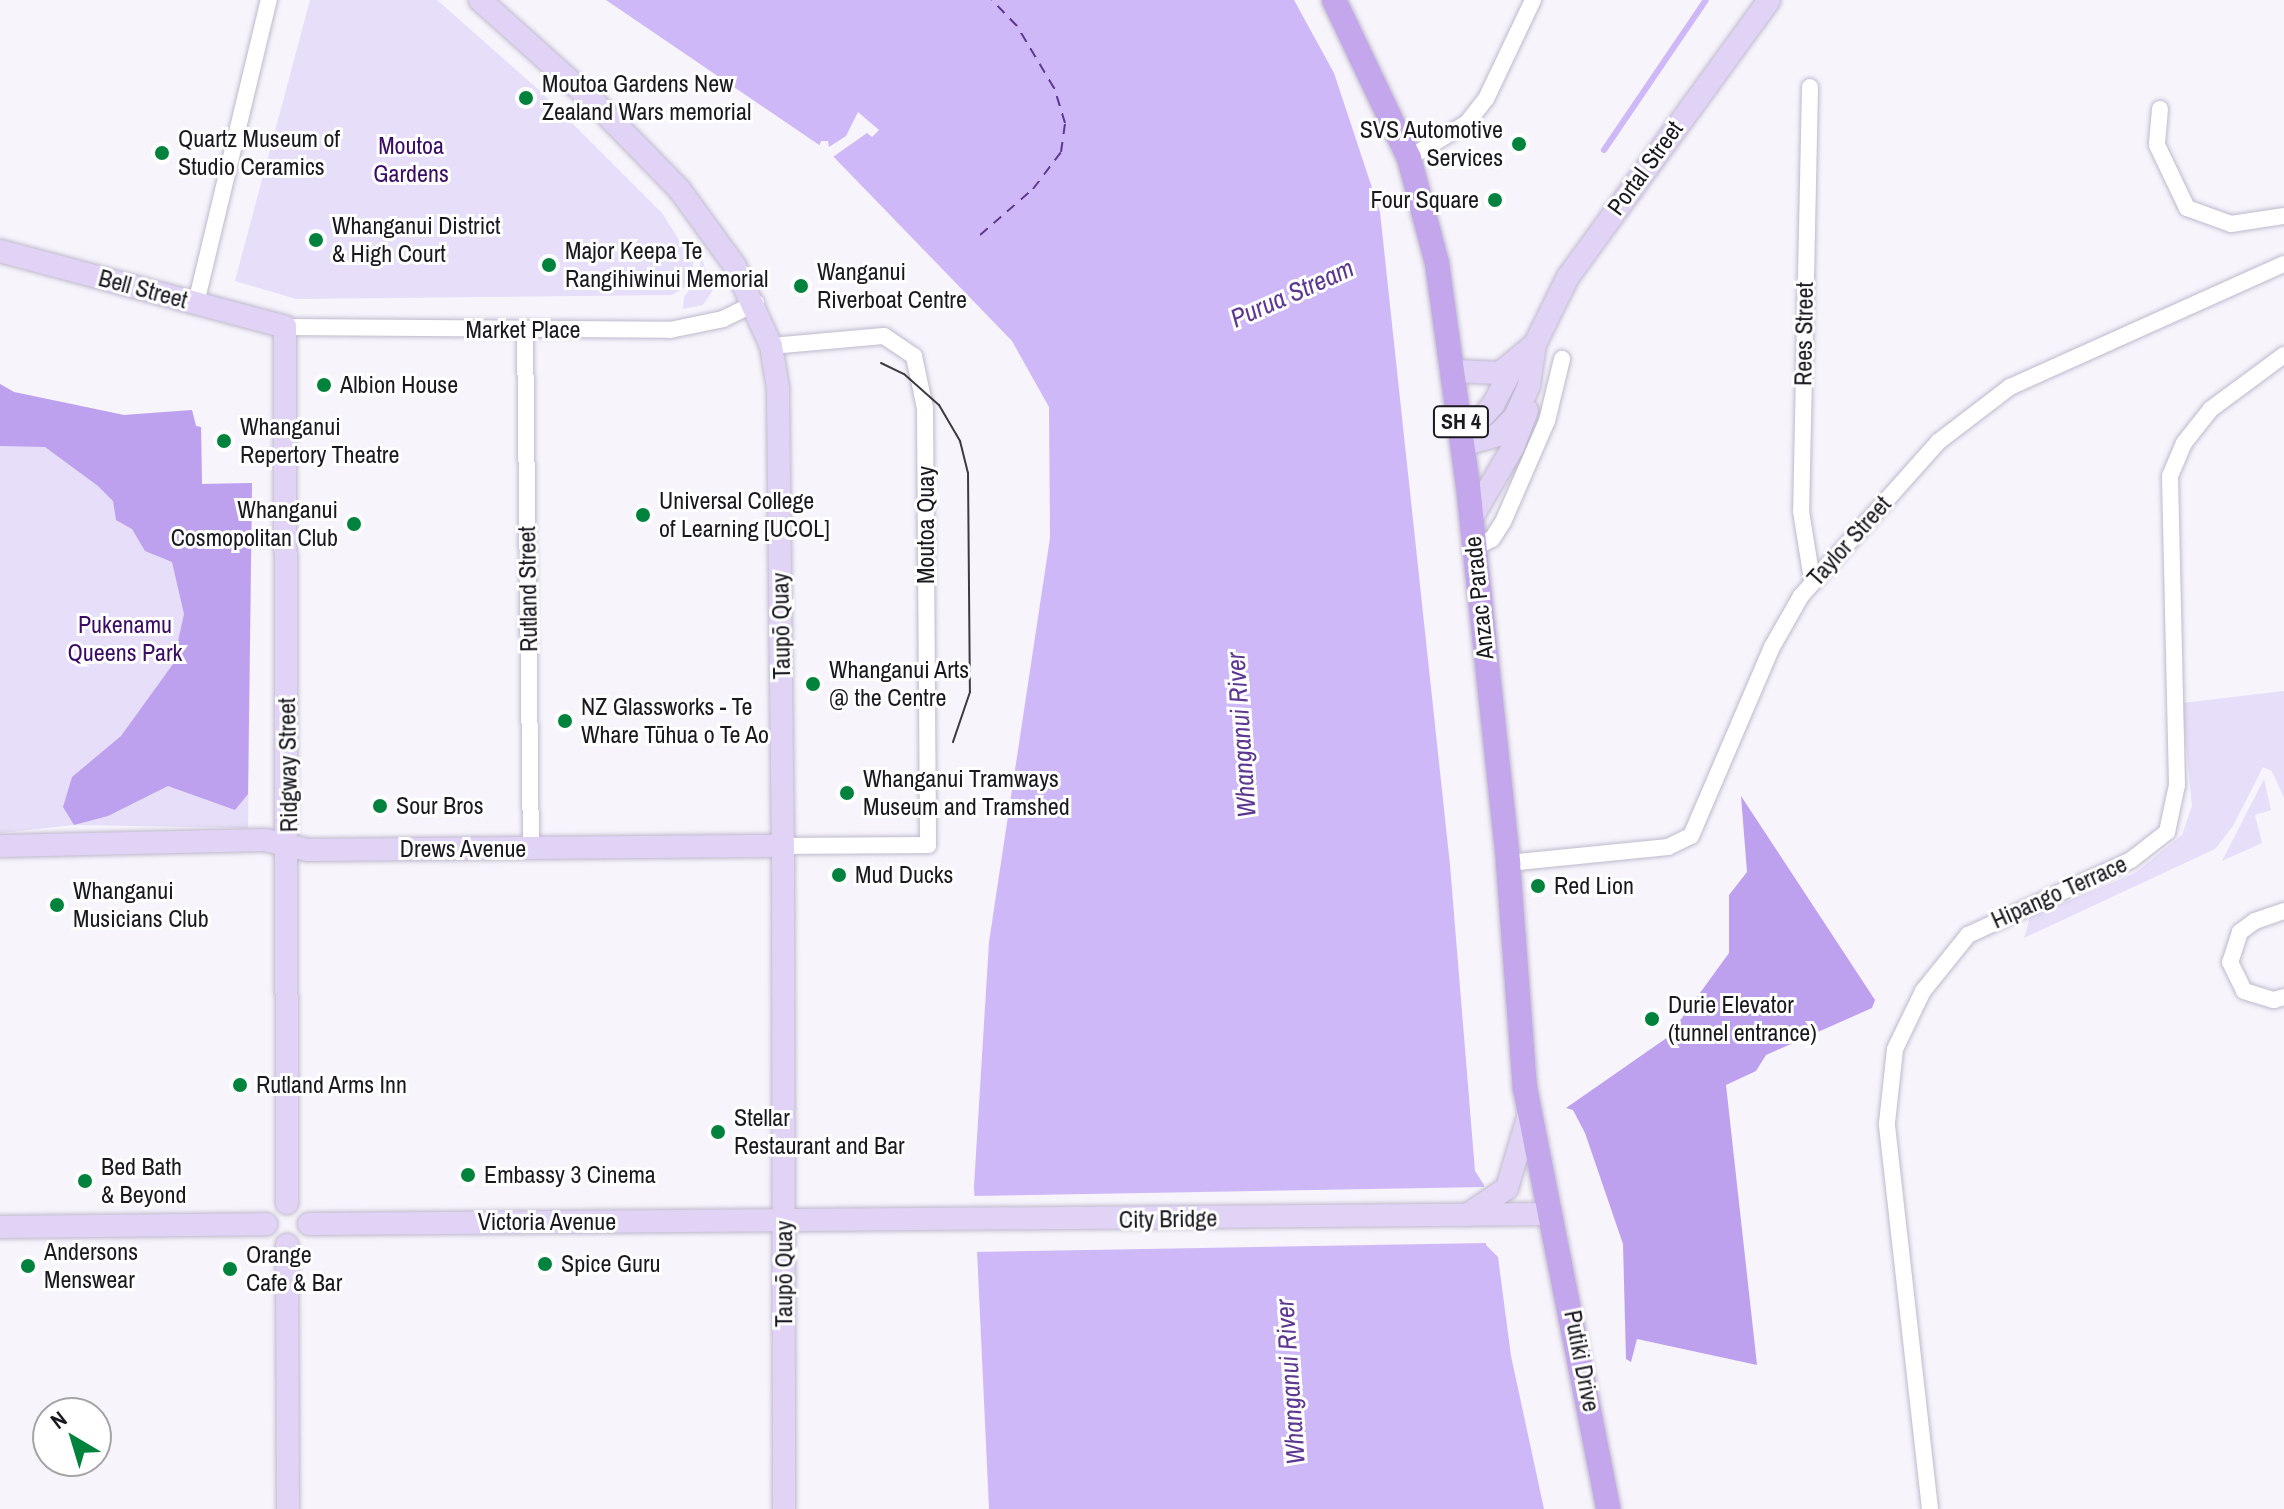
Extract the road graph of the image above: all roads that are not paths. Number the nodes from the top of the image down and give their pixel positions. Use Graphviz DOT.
graph roads {
  1 [pos="269,0"];
  2 [pos="480,0"];
  3 [pos="1334,0"];
  4 [pos="1533,0"];
  5 [pos="1769,0"];
  6 [pos="1810,87"];
  7 [pos="2160,109"];
  8 [pos="1409,158"];
  9 [pos="2284,216"];
  10 [pos="0,251"];
  11 [pos="2284,264"];
  12 [pos="196,303"];
  13 [pos="756,303"];
  14 [pos="285,327"];
  15 [pos="525,331"];
  16 [pos="1535,344"];
  17 [pos="771,346"];
  18 [pos="2284,355"];
  19 [pos="1562,359"];
  20 [pos="1515,363"];
  21 [pos="1455,371"];
  22 [pos="1529,385"];
  23 [pos="1462,437"];
  24 [pos="1471,519"];
  25 [pos="1474,548"];
  26 [pos="1812,580"];
  27 [pos="289,844"];
  28 [pos="928,845"];
  29 [pos="0,846"];
  30 [pos="783,846"];
  31 [pos="531,848"];
  32 [pos="1508,863"];
  33 [pos="2284,911"];
  34 [pos="2284,997"];
  35 [pos="1529,1114"];
  36 [pos="287,1203"];
  37 [pos="1480,1211"];
  38 [pos="1551,1214"];
  39 [pos="785,1221"];
  40 [pos="266,1224"];
  41 [pos="309,1224"];
  42 [pos="0,1227"];
  43 [pos="287,1245"];
  44 [pos="288,1509"];
  45 [pos="784,1509"];
  46 [pos="1608,1509"];
  47 [pos="1930,1509"];
  1 -- 12 [label="street"];
  2 -- 13 [label="street, Taupō Quay"];
  3 -- 8 [label="main road, Anzac Parade / SH 4"];
  4 -- 8 [label="street"];
  5 -- 16 [label="street, Portal Street"];
  6 -- 26 [label="street, Rees Street"];
  7 -- 9 [label="street"];
  8 -- 21 [label="main road, Anzac Parade / SH 4"];
  10 -- 12 [label="street, Bell Street"];
  11 -- 26 [label="street, Taylor Street"];
  12 -- 14 [label="street, Bell Street"];
  13 -- 15 [label="street, Market Place"];
  13 -- 17 [label="street, Taupō Quay"];
  14 -- 15 [label="street, Market Place"];
  14 -- 27 [label="street, Ridgway Street"];
  15 -- 31 [label="street, Rutland Street"];
  16 -- 20 [label="street, Portal Street"];
  16 -- 22 [label="street, Portal Street"];
  17 -- 28 [label="street, Moutoa Quay"];
  17 -- 30 [label="street, Taupō Quay"];
  18 -- 47 [label="street, Hipango Terrace"];
  19 -- 25 [label="street"];
  20 -- 21 [label="street, Portal Street"];
  20 -- 23 [label="street, Portal Street"];
  21 -- 23 [label="main road, Anzac Parade / SH 4"];
  22 -- 23 [label="street, Portal Street"];
  22 -- 24 [label="street, Portal Street"];
  23 -- 24 [label="main road, Anzac Parade / SH 4"];
  24 -- 25 [label="main road, Anzac Parade / SH 4"];
  25 -- 32 [label="main road, Anzac Parade / SH 4"];
  26 -- 32 [label="street, Taylor Street"];
  27 -- 29 [label="street, Drews Avenue"];
  27 -- 31 [label="street, Drews Avenue"];
  27 -- 36 [label="street, Ridgway Street"];
  28 -- 30 [label="street, Drews Avenue"];
  30 -- 31 [label="street, Drews Avenue"];
  30 -- 39 [label="street, Taupō Quay"];
  32 -- 35 [label="main road, Anzac Parade / SH 4"];
  33 -- 34 [label="street"];
  35 -- 37 [label="street"];
  35 -- 38 [label="main road, Anzac Parade / SH 4"];
  36 -- 40 [label="street"];
  36 -- 41 [label="street"];
  37 -- 38 [label="street, City Bridge"];
  37 -- 39 [label="street, City Bridge"];
  38 -- 46 [label="main road, Putiki Drive / SH 4"];
  39 -- 41 [label="street, Victoria Avenue"];
  39 -- 45 [label="street, Taupō Quay"];
  40 -- 42 [label="street"];
  40 -- 43 [label="street"];
  41 -- 43 [label="street"];
  43 -- 44 [label="street"];
}
